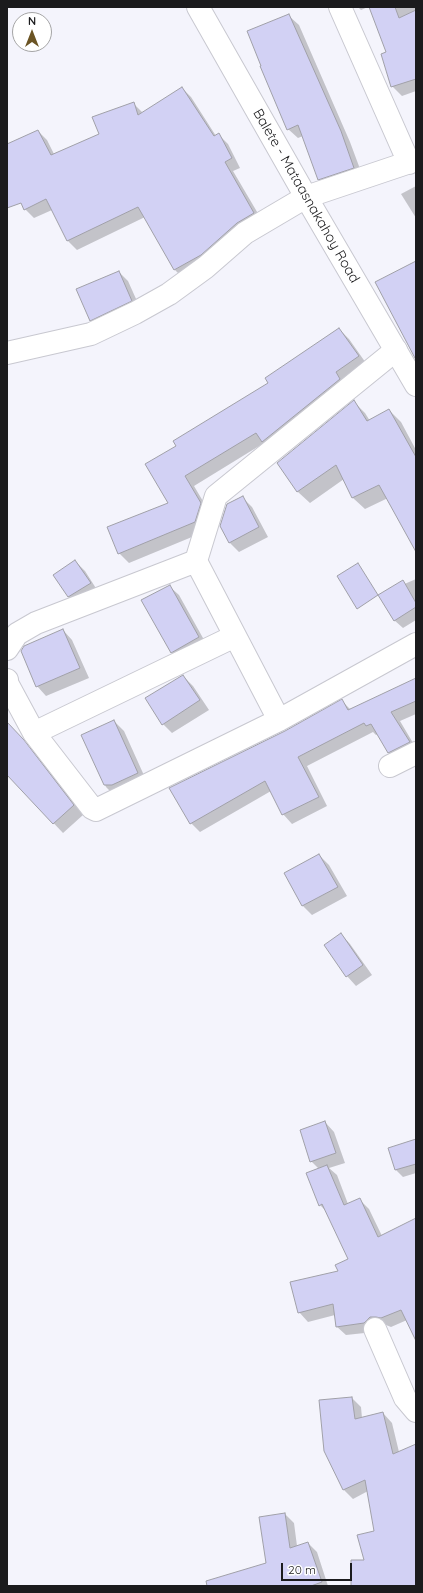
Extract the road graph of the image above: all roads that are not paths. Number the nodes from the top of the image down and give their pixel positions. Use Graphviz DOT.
graph roads {
  1 [pos="198,7"];
  2 [pos="340,7"];
  3 [pos="412,162"];
  4 [pos="306,197"];
  5 [pos="396,350"];
  6 [pos="7,354"];
  7 [pos="416,385"];
  8 [pos="196,561"];
  9 [pos="235,636"];
  10 [pos="416,644"];
  11 [pos="7,649"];
  12 [pos="7,680"];
  13 [pos="279,720"];
  14 [pos="34,733"];
  15 [pos="416,753"];
  16 [pos="390,766"];
  17 [pos="375,1328"];
  18 [pos="416,1411"];
  1 -- 4 [label="street, Balete - Mataasnakahoy Road"];
  2 -- 3 [label="street"];
  3 -- 4 [label="street"];
  4 -- 5 [label="street, Balete - Mataasnakahoy Road"];
  4 -- 6 [label="street"];
  5 -- 7 [label="street, Balete - Mataasnakahoy Road"];
  5 -- 8 [label="street"];
  8 -- 9 [label="street"];
  8 -- 11 [label="street"];
  9 -- 13 [label="street"];
  9 -- 14 [label="street"];
  10 -- 13 [label="street"];
  12 -- 14 [label="street"];
  13 -- 14 [label="street"];
  15 -- 16 [label="street"];
  17 -- 18 [label="street"];
}
